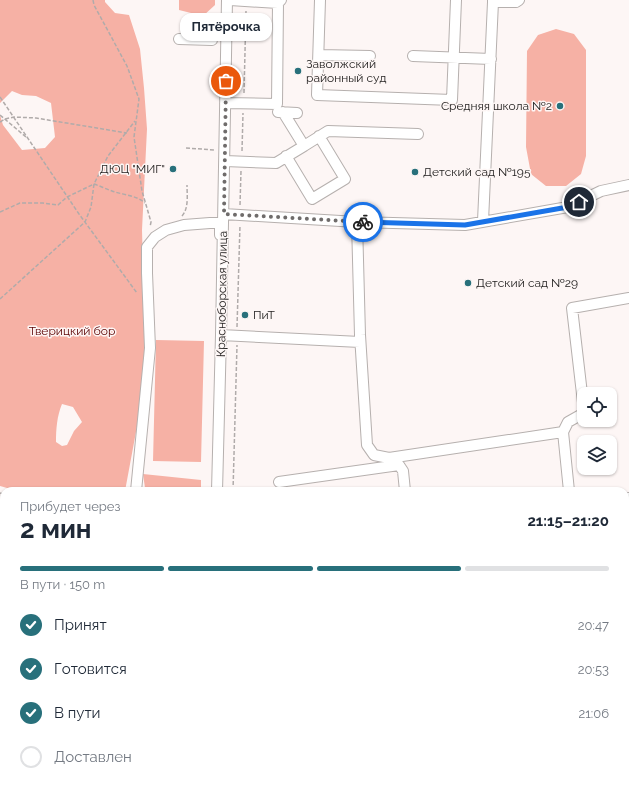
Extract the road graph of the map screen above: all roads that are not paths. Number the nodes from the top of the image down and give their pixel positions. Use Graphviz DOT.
graph roads {
  1 [pos="229,0"];
  2 [pos="320,0"];
  3 [pos="456,0"];
  4 [pos="519,0"];
  5 [pos="493,1"];
  6 [pos="279,2"];
  7 [pos="179,39"];
  8 [pos="212,40"];
  9 [pos="318,55"];
  10 [pos="370,56"];
  11 [pos="413,56"];
  12 [pos="454,57"];
  13 [pos="491,59"];
  14 [pos="225,103"];
  15 [pos="280,108"];
  16 [pos="296,113"];
  17 [pos="418,134"];
  18 [pos="319,136"];
  19 [pos="304,146"];
  20 [pos="286,156"];
  21 [pos="225,161"];
  22 [pos="629,185"];
  23 [pos="224,214"];
  24 [pos="483,221"];
  25 [pos="357,222"];
  26 [pos="223,278"];
  27 [pos="629,298"];
  28 [pos="222,335"];
  29 [pos="360,342"];
  30 [pos="581,387"];
  31 [pos="577,416"];
  32 [pos="563,432"];
  33 [pos="389,458"];
  34 [pos="399,465"];
  35 [pos="279,482"];
  36 [pos="136,487"];
  37 [pos="217,487"];
  38 [pos="405,487"];
  39 [pos="569,487"];
  1 -- 6 [label="street"];
  1 -- 14 [label="street, Красноборская улица"];
  2 -- 9 [label="street"];
  3 -- 12 [label="street"];
  4 -- 5 [label="street"];
  5 -- 13 [label="street"];
  6 -- 15 [label="street"];
  7 -- 8 [label="street"];
  9 -- 10 [label="street"];
  9 -- 12 [label="street"];
  11 -- 12 [label="street"];
  12 -- 13 [label="street"];
  13 -- 24 [label="street"];
  14 -- 15 [label="street"];
  14 -- 21 [label="street, Красноборская улица"];
  15 -- 16 [label="street"];
  15 -- 19 [label="street"];
  17 -- 18 [label="street"];
  18 -- 19 [label="street"];
  18 -- 20 [label="street"];
  19 -- 20 [label="street"];
  20 -- 21 [label="street"];
  21 -- 23 [label="street, Красноборская улица"];
  22 -- 24 [label="street"];
  23 -- 25 [label="street"];
  23 -- 26 [label="street, Красноборская улица"];
  24 -- 25 [label="street"];
  25 -- 29 [label="street"];
  26 -- 28 [label="street, Красноборская улица"];
  26 -- 36 [label="street"];
  27 -- 30 [label="street"];
  28 -- 29 [label="street"];
  28 -- 37 [label="street, Красноборская улица"];
  29 -- 33 [label="street"];
  31 -- 32 [label="street"];
  32 -- 33 [label="street"];
  32 -- 39 [label="street"];
  33 -- 34 [label="street"];
  34 -- 35 [label="street"];
  34 -- 38 [label="street"];
}
